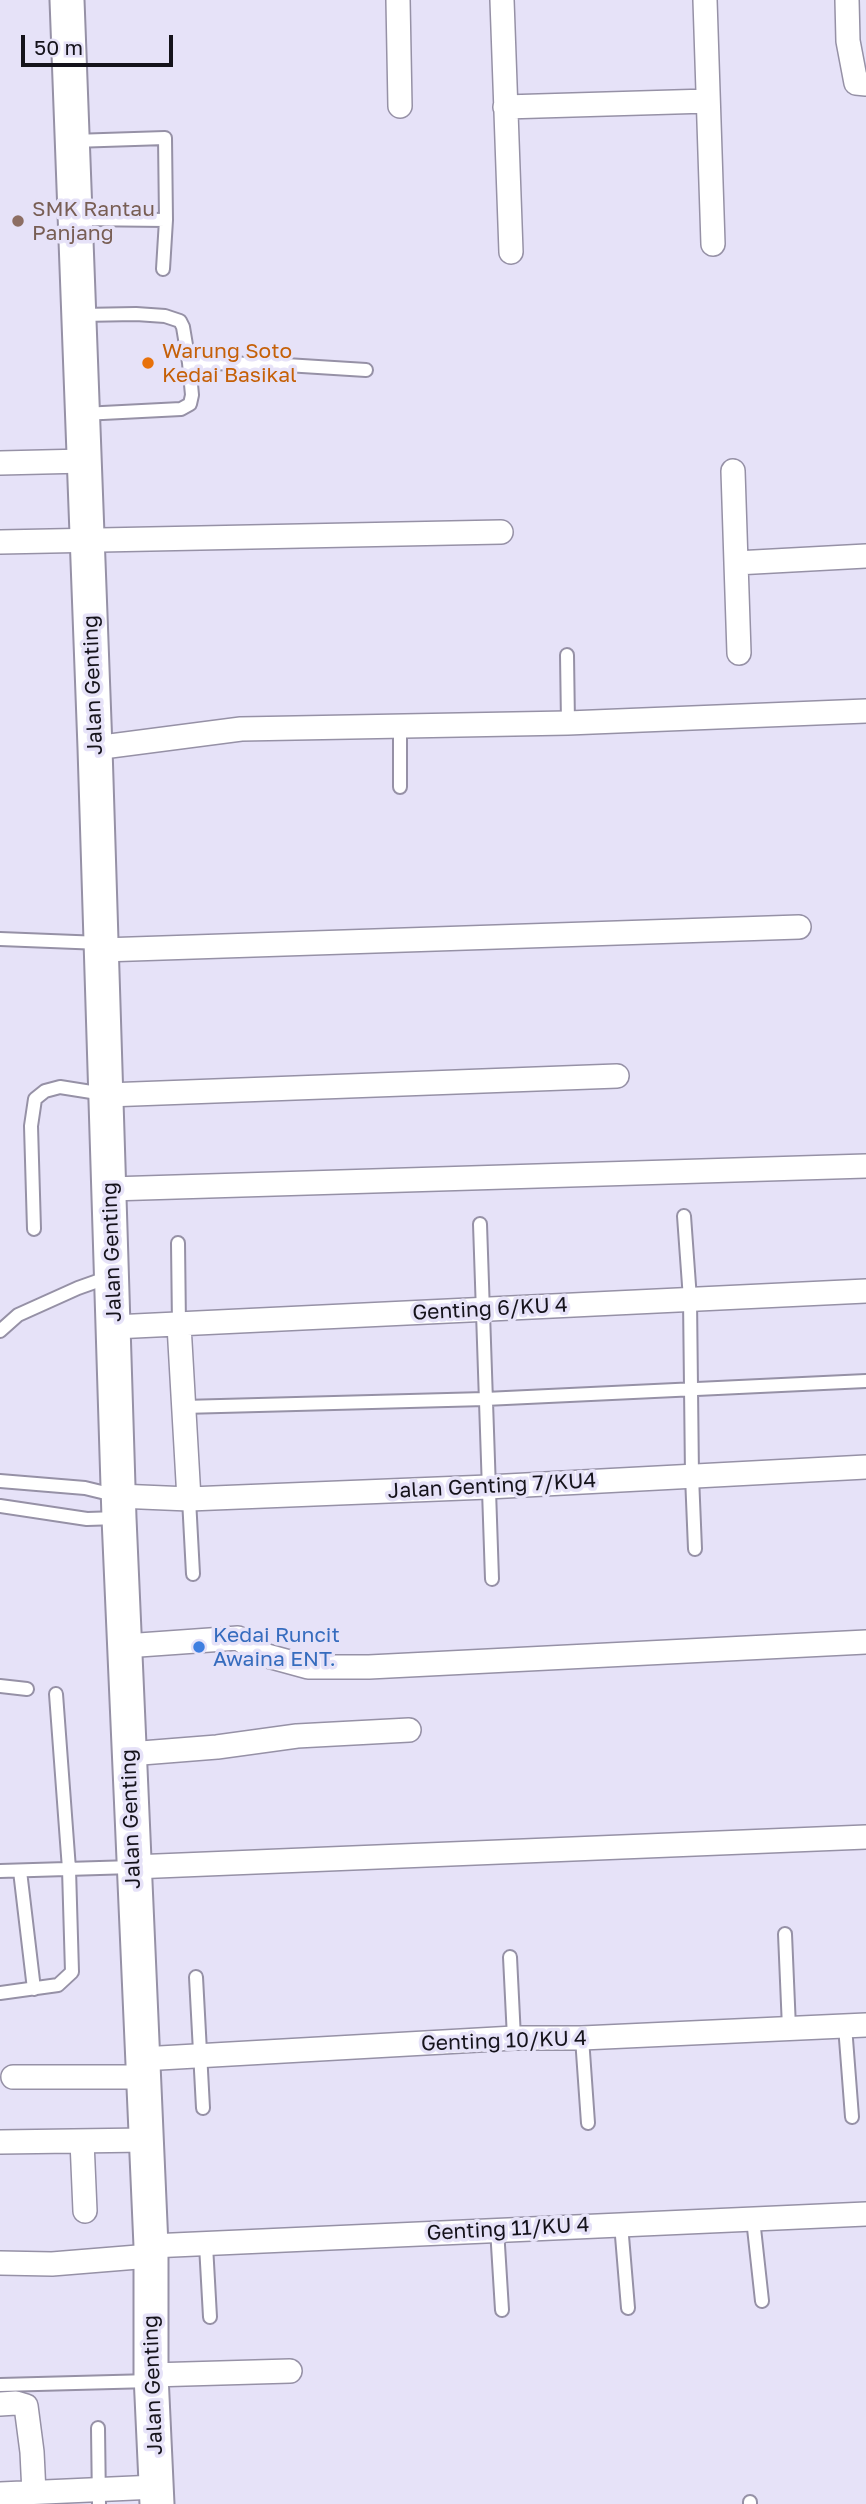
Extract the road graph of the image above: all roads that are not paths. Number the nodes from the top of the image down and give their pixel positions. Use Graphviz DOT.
graph roads {
  1 [pos="67,0"];
  2 [pos="398,0"];
  3 [pos="502,0"];
  4 [pos="705,0"];
  5 [pos="847,0"];
  6 [pos="866,84"];
  7 [pos="708,101"];
  8 [pos="400,106"];
  9 [pos="505,107"];
  10 [pos="72,141"];
  11 [pos="75,219"];
  12 [pos="166,220"];
  13 [pos="713,244"];
  14 [pos="511,252"];
  15 [pos="163,269"];
  16 [pos="79,316"];
  17 [pos="189,363"];
  18 [pos="366,370"];
  19 [pos="83,414"];
  20 [pos="85,461"];
  21 [pos="0,463"];
  22 [pos="733,471"];
  23 [pos="501,532"];
  24 [pos="88,541"];
  25 [pos="0,542"];
  26 [pos="866,556"];
  27 [pos="736,563"];
  28 [pos="739,653"];
  29 [pos="567,655"];
  30 [pos="866,711"];
  31 [pos="568,723"];
  32 [pos="400,726"];
  33 [pos="96,748"];
  34 [pos="400,787"];
  35 [pos="799,927"];
  36 [pos="0,939"];
  37 [pos="102,946"];
  38 [pos="617,1076"];
  39 [pos="107,1095"];
  40 [pos="866,1166"];
  41 [pos="110,1189"];
  42 [pos="684,1216"];
  43 [pos="480,1224"];
  44 [pos="34,1229"];
  45 [pos="178,1242"];
  46 [pos="113,1276"];
  47 [pos="866,1291"];
  48 [pos="690,1299"];
  49 [pos="482,1310"];
  50 [pos="179,1325"];
  51 [pos="114,1328"];
  52 [pos="0,1331"];
  53 [pos="866,1381"];
  54 [pos="691,1390"];
  55 [pos="485,1399"];
  56 [pos="183,1407"];
  57 [pos="866,1467"];
  58 [pos="692,1476"];
  59 [pos="0,1481"];
  60 [pos="488,1487"];
  61 [pos="189,1499"];
  62 [pos="0,1506"];
  63 [pos="118,1507"];
  64 [pos="695,1549"];
  65 [pos="193,1574"];
  66 [pos="492,1580"];
  67 [pos="866,1642"];
  68 [pos="125,1646"];
  69 [pos="0,1686"];
  70 [pos="27,1689"];
  71 [pos="56,1694"];
  72 [pos="409,1730"];
  73 [pos="129,1754"];
  74 [pos="866,1837"];
  75 [pos="133,1867"];
  76 [pos="69,1869"];
  77 [pos="0,1871"];
  78 [pos="20,1871"];
  79 [pos="785,1934"];
  80 [pos="510,1957"];
  81 [pos="196,1977"];
  82 [pos="34,1989"];
  83 [pos="0,1993"];
  84 [pos="856,2025"];
  85 [pos="789,2028"];
  86 [pos="514,2038"];
  87 [pos="582,2038"];
  88 [pos="202,2056"];
  89 [pos="142,2068"];
  90 [pos="13,2077"];
  91 [pos="203,2108"];
  92 [pos="852,2117"];
  93 [pos="588,2123"];
  94 [pos="146,2140"];
  95 [pos="82,2141"];
  96 [pos="0,2142"];
  97 [pos="85,2211"];
  98 [pos="866,2214"];
  99 [pos="753,2219"];
  100 [pos="621,2224"];
  101 [pos="496,2229"];
  102 [pos="206,2245"];
  103 [pos="150,2251"];
  104 [pos="0,2263"];
  105 [pos="762,2301"];
  106 [pos="628,2308"];
  107 [pos="502,2310"];
  108 [pos="210,2318"];
  109 [pos="290,2371"];
  110 [pos="151,2378"];
  111 [pos="0,2385"];
  112 [pos="0,2403"];
  113 [pos="98,2428"];
  114 [pos="34,2493"];
  115 [pos="0,2494"];
  116 [pos="156,2495"];
  117 [pos="99,2496"];
  1 -- 10 [label="street, Jalan Genting"];
  2 -- 8 [label="street"];
  3 -- 9 [label="street"];
  4 -- 7 [label="street"];
  5 -- 6 [label="street"];
  7 -- 9 [label="street"];
  7 -- 13 [label="street"];
  9 -- 14 [label="street"];
  10 -- 11 [label="street, Jalan Genting"];
  10 -- 12 [label="lane"];
  11 -- 12 [label="lane"];
  11 -- 16 [label="street, Jalan Genting"];
  12 -- 15 [label="lane"];
  16 -- 17 [label="lane"];
  16 -- 19 [label="street, Jalan Genting"];
  17 -- 18 [label="lane"];
  17 -- 19 [label="lane"];
  19 -- 20 [label="street, Jalan Genting"];
  20 -- 21 [label="street"];
  20 -- 24 [label="street, Jalan Genting"];
  22 -- 27 [label="street"];
  23 -- 24 [label="street"];
  24 -- 25 [label="street"];
  24 -- 33 [label="street, Jalan Genting"];
  26 -- 27 [label="street"];
  27 -- 28 [label="street"];
  29 -- 31 [label="lane"];
  30 -- 31 [label="street"];
  31 -- 32 [label="street"];
  32 -- 33 [label="street"];
  32 -- 34 [label="lane"];
  33 -- 37 [label="street, Jalan Genting"];
  35 -- 37 [label="street"];
  36 -- 37 [label="lane"];
  37 -- 39 [label="street, Jalan Genting"];
  38 -- 39 [label="street"];
  39 -- 41 [label="street, Jalan Genting"];
  39 -- 44 [label="lane"];
  40 -- 41 [label="street"];
  41 -- 46 [label="street, Jalan Genting"];
  42 -- 48 [label="lane"];
  43 -- 49 [label="lane"];
  45 -- 50 [label="lane"];
  46 -- 51 [label="street, Jalan Genting"];
  46 -- 52 [label="lane"];
  47 -- 48 [label="street, Genting 6/KU 4"];
  48 -- 49 [label="street, Genting 6/KU 4"];
  48 -- 54 [label="lane"];
  49 -- 50 [label="street, Genting 6/KU 4"];
  49 -- 55 [label="lane"];
  50 -- 51 [label="street, Genting 6/KU 4"];
  50 -- 56 [label="street"];
  51 -- 63 [label="street, Jalan Genting"];
  53 -- 54 [label="lane"];
  54 -- 55 [label="lane"];
  54 -- 58 [label="lane"];
  55 -- 56 [label="lane"];
  55 -- 60 [label="lane"];
  56 -- 61 [label="street"];
  57 -- 58 [label="street, Jalan Genting 7/KU4"];
  58 -- 60 [label="street, Jalan Genting 7/KU4"];
  58 -- 64 [label="lane"];
  59 -- 63 [label="lane"];
  60 -- 61 [label="street, Jalan Genting 7/KU4"];
  60 -- 66 [label="lane"];
  61 -- 63 [label="street, Jalan Genting 7/KU4"];
  61 -- 65 [label="lane"];
  62 -- 63 [label="lane"];
  63 -- 68 [label="street, Jalan Genting"];
  67 -- 68 [label="street"];
  68 -- 73 [label="street, Jalan Genting"];
  69 -- 70 [label="lane"];
  71 -- 76 [label="lane"];
  72 -- 73 [label="street"];
  73 -- 75 [label="street, Jalan Genting"];
  74 -- 75 [label="street"];
  75 -- 76 [label="lane"];
  75 -- 89 [label="street, Jalan Genting"];
  76 -- 78 [label="lane"];
  76 -- 82 [label="lane"];
  77 -- 78 [label="lane"];
  78 -- 82 [label="lane"];
  79 -- 85 [label="lane"];
  80 -- 86 [label="lane"];
  81 -- 88 [label="lane"];
  82 -- 83 [label="lane"];
  84 -- 85 [label="street, Genting 10/KU 4"];
  84 -- 92 [label="lane"];
  85 -- 87 [label="street, Genting 10/KU 4"];
  86 -- 87 [label="street, Genting 10/KU 4"];
  86 -- 88 [label="street, Genting 10/KU 4"];
  87 -- 93 [label="lane"];
  88 -- 89 [label="street, Genting 10/KU 4"];
  88 -- 91 [label="lane"];
  89 -- 90 [label="street, Genting 10/KU 4"];
  89 -- 94 [label="street, Jalan Genting"];
  94 -- 95 [label="street"];
  94 -- 103 [label="street, Jalan Genting"];
  95 -- 96 [label="street"];
  95 -- 97 [label="street"];
  98 -- 99 [label="street, Genting 11/KU 4"];
  99 -- 100 [label="street, Genting 11/KU 4"];
  99 -- 105 [label="lane"];
  100 -- 101 [label="street, Genting 11/KU 4"];
  100 -- 106 [label="lane"];
  101 -- 102 [label="street, Genting 11/KU 4"];
  101 -- 107 [label="lane"];
  102 -- 103 [label="street, Genting 11/KU 4"];
  102 -- 108 [label="lane"];
  103 -- 104 [label="street, Genting 11/KU 4"];
  103 -- 110 [label="street, Jalan Genting"];
  109 -- 110 [label="street"];
  110 -- 111 [label="lane"];
  110 -- 116 [label="street, Jalan Genting"];
  112 -- 114 [label="street"];
  113 -- 117 [label="lane"];
  114 -- 115 [label="street"];
  114 -- 117 [label="street"];
  116 -- 117 [label="street"];
}
